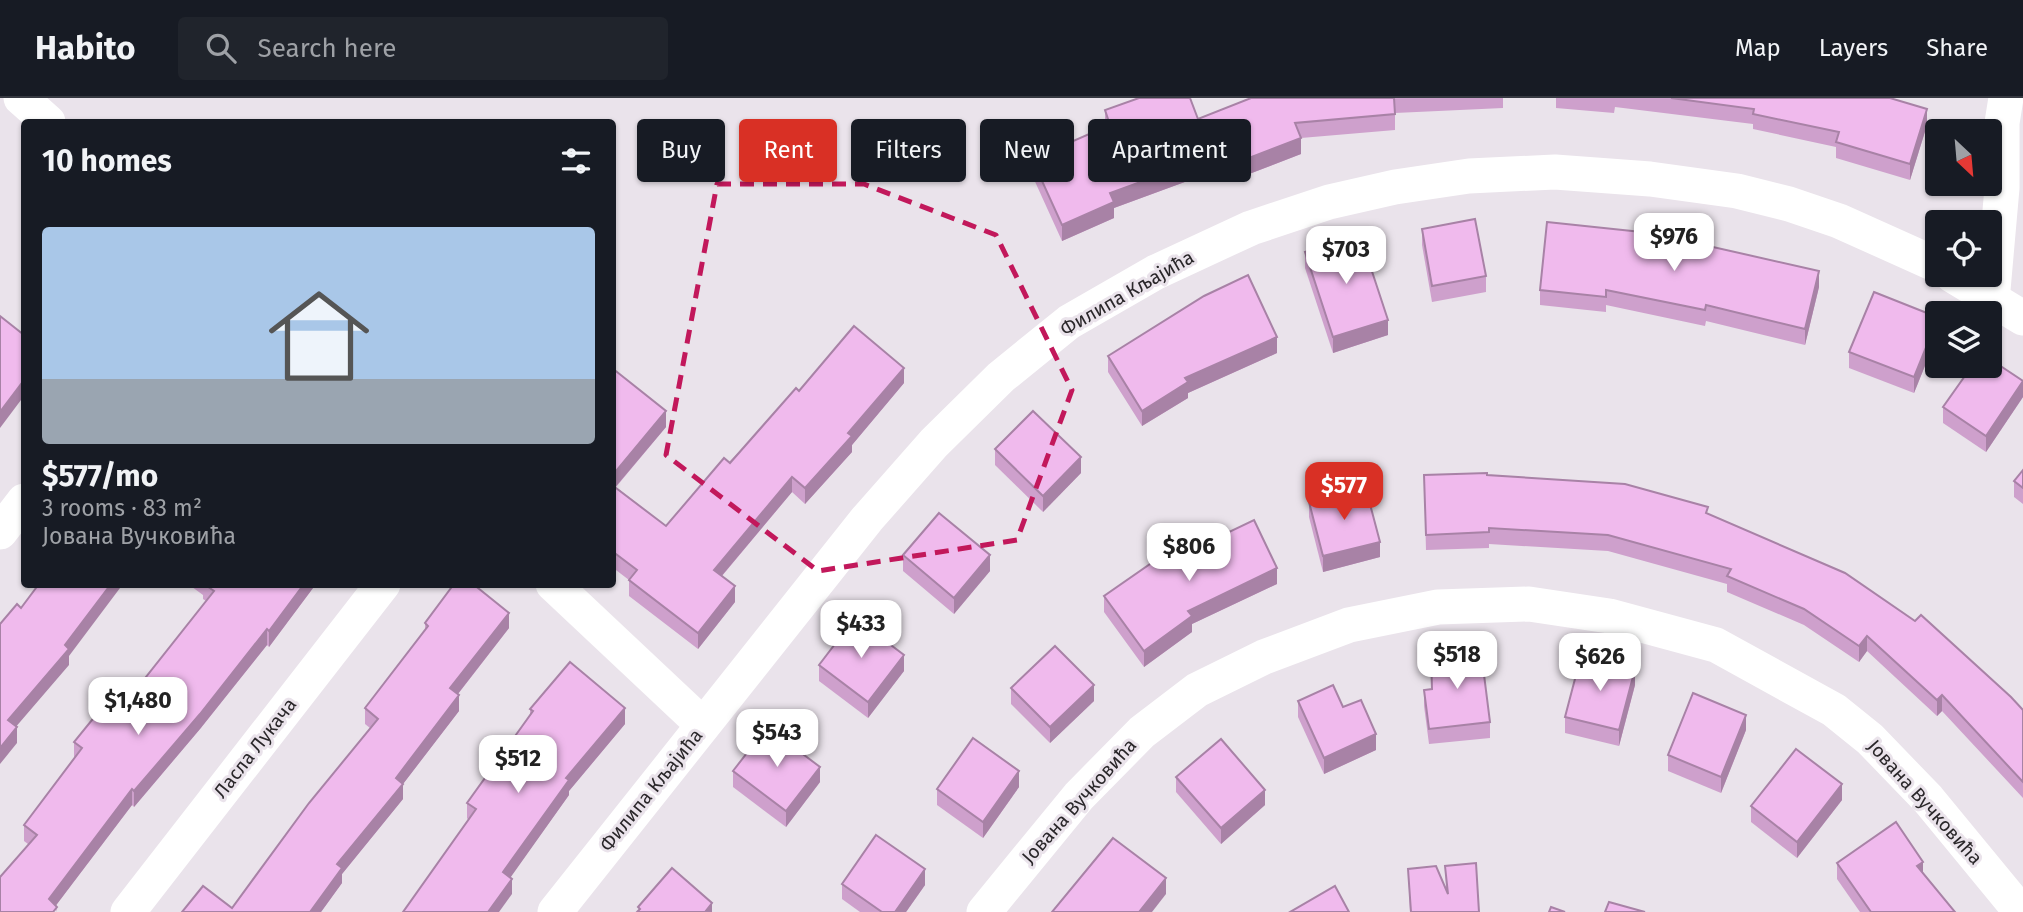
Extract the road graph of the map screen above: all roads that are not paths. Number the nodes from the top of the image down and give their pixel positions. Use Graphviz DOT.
graph roads {
  1 [pos="21,98"];
  2 [pos="2006,98"];
  3 [pos="45,119"];
  4 [pos="1925,260"];
  5 [pos="1970,287"];
  6 [pos="1992,301"];
  7 [pos="2002,306"];
  8 [pos="2023,318"];
  9 [pos="21,505"];
  10 [pos="0,532"];
  11 [pos="380,588"];
  12 [pos="557,588"];
  13 [pos="703,725"];
  14 [pos="128,912"];
  15 [pos="555,912"];
  16 [pos="984,912"];
  17 [pos="2021,912"];
  1 -- 3 [label="street"];
  2 -- 6 [label="street"];
  4 -- 13 [label="street, Филипа Кљајића"];
  5 -- 6 [label="street"];
  7 -- 8 [label="street"];
  9 -- 10 [label="street"];
  11 -- 14 [label="street, Ласла Лукача"];
  12 -- 13 [label="street"];
  13 -- 15 [label="street, Филипа Кљајића"];
  16 -- 17 [label="street, Јована Вучковића"];
}
